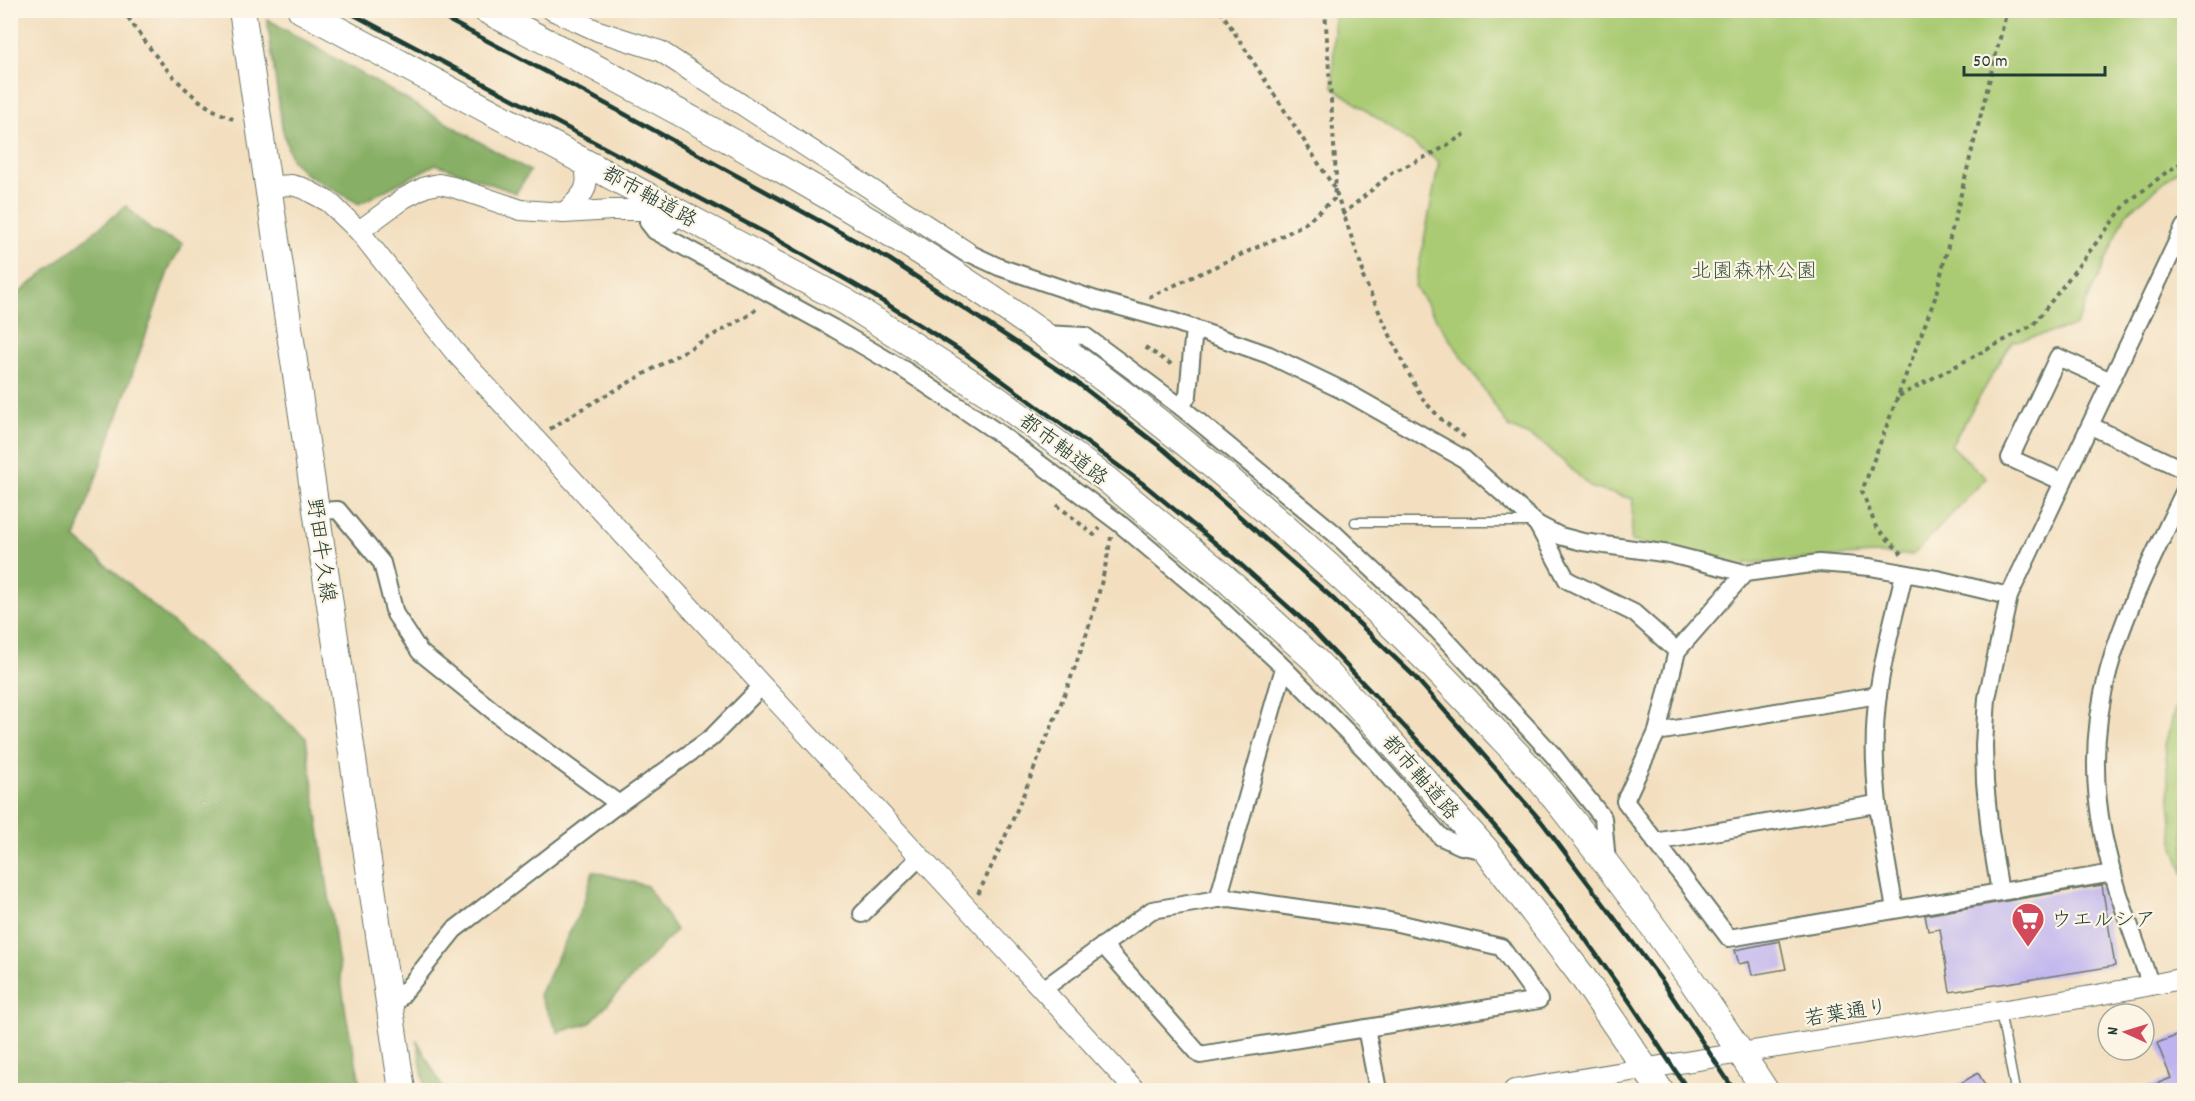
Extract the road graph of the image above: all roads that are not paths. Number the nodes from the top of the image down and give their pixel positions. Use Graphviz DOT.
graph roads {
  1 [pos="242,10"];
  2 [pos="301,10"];
  3 [pos="486,10"];
  4 [pos="552,10"];
  5 [pos="572,154"];
  6 [pos="268,187"];
  7 [pos="650,203"];
  8 [pos="564,213"];
  9 [pos="2184,227"];
  10 [pos="359,231"];
  11 [pos="968,252"];
  12 [pos="822,289"];
  13 [pos="825,324"];
  14 [pos="1194,328"];
  15 [pos="1042,333"];
  16 [pos="2111,381"];
  17 [pos="1181,407"];
  18 [pos="2091,426"];
  19 [pos="2184,470"];
  20 [pos="2063,482"];
  21 [pos="2184,492"];
  22 [pos="316,511"];
  23 [pos="1355,522"];
  24 [pos="1535,523"];
  25 [pos="1745,573"];
  26 [pos="1905,574"];
  27 [pos="2009,596"];
  28 [pos="1677,651"];
  29 [pos="1284,668"];
  30 [pos="762,686"];
  31 [pos="1878,695"];
  32 [pos="1657,732"];
  33 [pos="619,804"];
  34 [pos="1876,804"];
  35 [pos="1655,842"];
  36 [pos="1486,851"];
  37 [pos="920,858"];
  38 [pos="1607,867"];
  39 [pos="2113,873"];
  40 [pos="2000,892"];
  41 [pos="1218,899"];
  42 [pos="1895,909"];
  43 [pos="862,914"];
  44 [pos="1103,945"];
  45 [pos="2184,978"];
  46 [pos="2151,986"];
  47 [pos="1042,990"];
  48 [pos="390,1010"];
  49 [pos="2000,1011"];
  50 [pos="1366,1028"];
  51 [pos="1742,1054"];
  52 [pos="1645,1067"];
  53 [pos="402,1090"];
  54 [pos="1135,1090"];
  55 [pos="1377,1090"];
  56 [pos="1514,1090"];
  57 [pos="1660,1090"];
  58 [pos="1765,1090"];
  59 [pos="2014,1090"];
  1 -- 6 [label="main road, 野田牛久線"];
  2 -- 5 [label="main road, 都市軸道路"];
  3 -- 15 [label="main road"];
  4 -- 11 [label="street"];
  5 -- 7 [label="main road, 都市軸道路"];
  5 -- 8 [label="street"];
  6 -- 10 [label="street"];
  6 -- 22 [label="main road, 野田牛久線"];
  7 -- 8 [label="street"];
  7 -- 12 [label="main road, 都市軸道路"];
  7 -- 13 [label="street"];
  8 -- 10 [label="street"];
  9 -- 16 [label="street"];
  10 -- 30 [label="street"];
  11 -- 14 [label="street"];
  12 -- 13 [label="street"];
  12 -- 36 [label="main road, 都市軸道路"];
  13 -- 29 [label="street"];
  14 -- 17 [label="street"];
  14 -- 24 [label="street"];
  15 -- 17 [label="street"];
  15 -- 38 [label="main road"];
  16 -- 18 [label="street"];
  16 -- 20 [label="street"];
  17 -- 38 [label="street"];
  18 -- 19 [label="street"];
  18 -- 20 [label="street"];
  20 -- 27 [label="street"];
  21 -- 39 [label="street"];
  22 -- 33 [label="street"];
  22 -- 48 [label="main road, 野田牛久線"];
  23 -- 24 [label="lane"];
  24 -- 25 [label="street"];
  24 -- 28 [label="street"];
  25 -- 26 [label="street"];
  25 -- 28 [label="street"];
  26 -- 27 [label="street"];
  26 -- 31 [label="street"];
  27 -- 40 [label="street"];
  28 -- 32 [label="street"];
  29 -- 36 [label="street"];
  29 -- 41 [label="street"];
  30 -- 33 [label="street"];
  30 -- 37 [label="street"];
  31 -- 32 [label="street"];
  31 -- 34 [label="street"];
  32 -- 35 [label="street"];
  33 -- 48 [label="street"];
  34 -- 35 [label="street"];
  34 -- 42 [label="street"];
  35 -- 42 [label="street"];
  36 -- 52 [label="main road, 都市軸道路"];
  37 -- 43 [label="street"];
  37 -- 47 [label="street"];
  38 -- 51 [label="main road"];
  39 -- 40 [label="street"];
  39 -- 46 [label="street"];
  40 -- 42 [label="street"];
  41 -- 44 [label="street"];
  41 -- 50 [label="street"];
  44 -- 47 [label="street"];
  44 -- 50 [label="street"];
  45 -- 46 [label="street, 若葉通り"];
  46 -- 49 [label="street, 若葉通り"];
  47 -- 54 [label="street"];
  48 -- 53 [label="main road, 野田牛久線"];
  49 -- 51 [label="street, 若葉通り"];
  49 -- 59 [label="lane"];
  50 -- 55 [label="street"];
  51 -- 52 [label="street, 若葉通り"];
  51 -- 58 [label="main road"];
  52 -- 56 [label="street, 若葉通り"];
  52 -- 57 [label="main road, 都市軸道路"];
}
